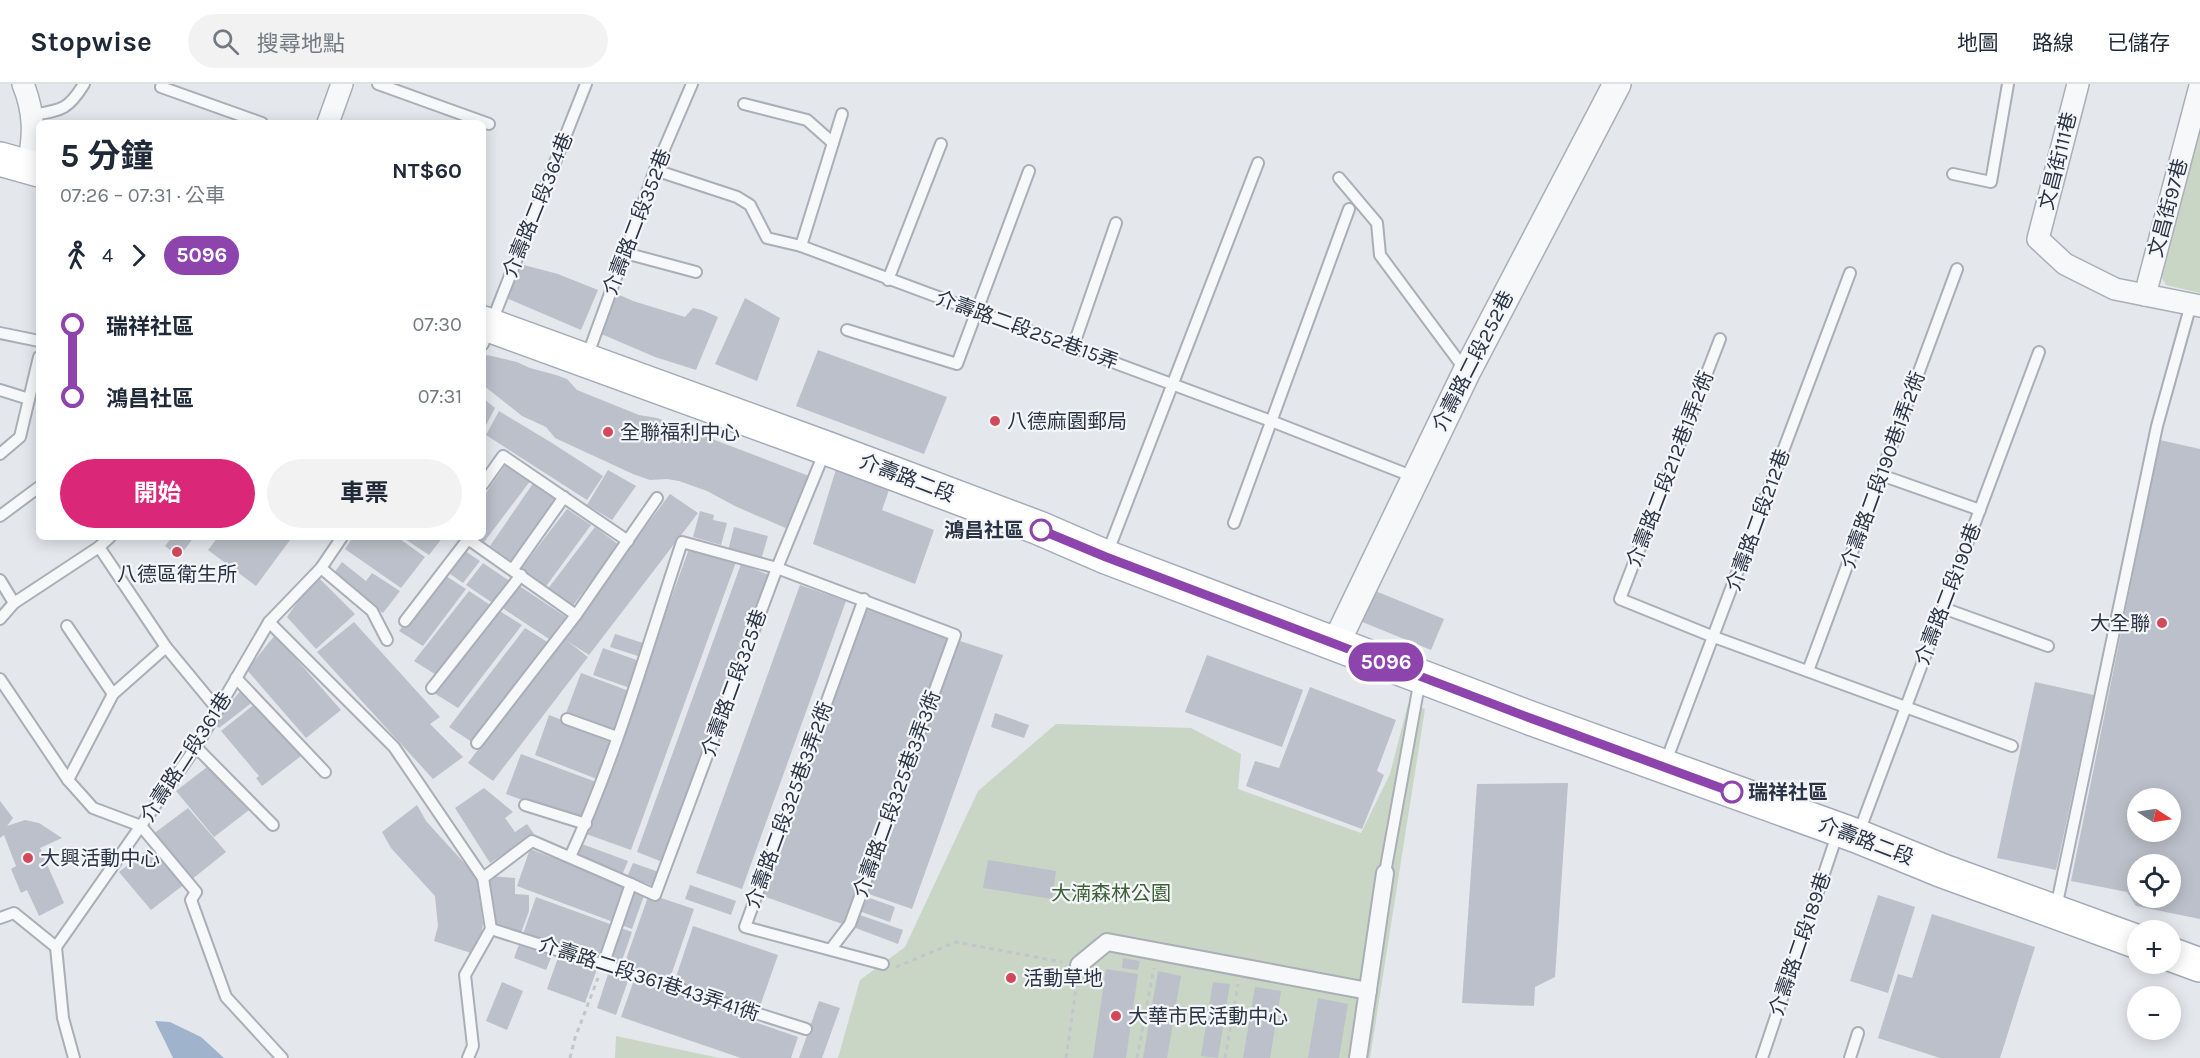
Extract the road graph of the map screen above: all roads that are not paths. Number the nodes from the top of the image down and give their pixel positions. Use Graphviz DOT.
graph roads {
  1 [pos="23,84"];
  2 [pos="84,84"];
  3 [pos="342,84"];
  4 [pos="378,84"];
  5 [pos="586,84"];
  6 [pos="692,84"];
  7 [pos="1617,84"];
  8 [pos="2008,84"];
  9 [pos="2078,84"];
  10 [pos="2200,86"];
  11 [pos="161,87"];
  12 [pos="744,104"];
  13 [pos="842,114"];
  14 [pos="32,115"];
  15 [pos="254,120"];
  16 [pos="329,120"];
  17 [pos="478,120"];
  18 [pos="486,123"];
  19 [pos="489,124"];
  20 [pos="833,142"];
  21 [pos="940,144"];
  22 [pos="1258,163"];
  23 [pos="22,165"];
  24 [pos="655,170"];
  25 [pos="1029,171"];
  26 [pos="1953,174"];
  27 [pos="1339,178"];
  28 [pos="1349,209"];
  29 [pos="1116,223"];
  30 [pos="801,246"];
  31 [pos="625,253"];
  32 [pos="1957,269"];
  33 [pos="696,272"];
  34 [pos="1850,273"];
  35 [pos="888,280"];
  36 [pos="2145,295"];
  37 [pos="2196,305"];
  38 [pos="976,312"];
  39 [pos="486,329"];
  40 [pos="847,330"];
  41 [pos="486,331"];
  42 [pos="0,333"];
  43 [pos="1720,339"];
  44 [pos="36,340"];
  45 [pos="1073,347"];
  46 [pos="2039,352"];
  47 [pos="586,360"];
  48 [pos="36,370"];
  49 [pos="1467,371"];
  50 [pos="1173,384"];
  51 [pos="0,390"];
  52 [pos="29,399"];
  53 [pos="1271,421"];
  54 [pos="826,448"];
  55 [pos="0,454"];
  56 [pos="1881,475"];
  57 [pos="1414,477"];
  58 [pos="486,480"];
  59 [pos="36,489"];
  60 [pos="564,497"];
  61 [pos="657,498"];
  62 [pos="1980,510"];
  63 [pos="0,516"];
  64 [pos="1234,523"];
  65 [pos="107,540"];
  66 [pos="340,540"];
  67 [pos="466,540"];
  68 [pos="470,540"];
  69 [pos="628,541"];
  70 [pos="99,547"];
  71 [pos="1106,557"];
  72 [pos="321,568"];
  73 [pos="777,568"];
  74 [pos="517,572"];
  75 [pos="0,580"];
  76 [pos="864,599"];
  77 [pos="14,603"];
  78 [pos="1943,608"];
  79 [pos="576,615"];
  80 [pos="0,619"];
  81 [pos="405,621"];
  82 [pos="269,622"];
  83 [pos="67,626"];
  84 [pos="1714,637"];
  85 [pos="387,640"];
  86 [pos="1336,643"];
  87 [pos="2048,646"];
  88 [pos="166,647"];
  89 [pos="1808,671"];
  90 [pos="1420,675"];
  91 [pos="236,678"];
  92 [pos="0,679"];
  93 [pos="432,687"];
  94 [pos="113,694"];
  95 [pos="1906,707"];
  96 [pos="218,710"];
  97 [pos="567,719"];
  98 [pos="617,737"];
  99 [pos="477,743"];
  100 [pos="2012,746"];
  101 [pos="196,747"];
  102 [pos="1664,766"];
  103 [pos="325,772"];
  104 [pos="68,780"];
  105 [pos="525,805"];
  106 [pos="586,824"];
  107 [pos="273,825"];
  108 [pos="141,826"];
  109 [pos="1848,833"];
  110 [pos="570,857"];
  111 [pos="1385,873"];
  112 [pos="483,878"];
  113 [pos="631,885"];
  114 [pos="2056,912"];
  115 [pos="0,918"];
  116 [pos="491,929"];
  117 [pos="2127,938"];
  118 [pos="56,947"];
  119 [pos="831,950"];
  120 [pos="2181,958"];
  121 [pos="883,964"];
  122 [pos="603,965"];
  123 [pos="1079,965"];
  124 [pos="2200,965"];
  125 [pos="1368,991"];
  126 [pos="806,1029"];
  127 [pos="1858,1033"];
  128 [pos="74,1058"];
  129 [pos="282,1058"];
  130 [pos="468,1058"];
  131 [pos="1358,1058"];
  132 [pos="1762,1058"];
  133 [pos="1850,1058"];
  1 -- 14 [label="street"];
  2 -- 14 [label="lane"];
  3 -- 16 [label="street"];
  4 -- 17 [label="lane"];
  5 -- 39 [label="lane, 介壽路二段364巷"];
  6 -- 24 [label="lane, 介壽路二段352巷"];
  7 -- 49 [label="street, 介壽路二段252巷"];
  8 -- 26 [label="lane"];
  9 -- 36 [label="street, 文昌街111巷"];
  10 -- 36 [label="street, 文昌街97巷"];
  11 -- 15 [label="lane"];
  12 -- 20 [label="lane"];
  13 -- 20 [label="lane"];
  14 -- 23 [label="street"];
  18 -- 19 [label="lane"];
  20 -- 30 [label="lane"];
  21 -- 35 [label="lane"];
  22 -- 50 [label="lane"];
  24 -- 30 [label="lane, 介壽路二段252巷15弄"];
  24 -- 31 [label="lane, 介壽路二段352巷"];
  25 -- 38 [label="lane"];
  27 -- 49 [label="lane"];
  28 -- 53 [label="lane"];
  29 -- 45 [label="lane"];
  30 -- 35 [label="lane, 介壽路二段252巷15弄"];
  31 -- 33 [label="lane"];
  31 -- 47 [label="lane, 介壽路二段352巷"];
  32 -- 56 [label="lane, 介壽路二段190巷1弄2衖"];
  34 -- 84 [label="lane, 介壽路二段212巷"];
  35 -- 38 [label="lane, 介壽路二段252巷15弄"];
  36 -- 37 [label="street"];
  37 -- 114 [label="lane"];
  38 -- 40 [label="lane"];
  38 -- 45 [label="lane, 介壽路二段252巷15弄"];
  41 -- 47 [label="main road, 介壽路二段"];
  42 -- 44 [label="lane"];
  43 -- 84 [label="lane, 介壽路二段212巷1弄2衖"];
  45 -- 50 [label="lane, 介壽路二段252巷15弄"];
  46 -- 62 [label="lane, 介壽路二段190巷"];
  47 -- 54 [label="main road, 介壽路二段"];
  48 -- 52 [label="lane"];
  49 -- 57 [label="street, 介壽路二段252巷"];
  50 -- 53 [label="lane, 介壽路二段252巷15弄"];
  50 -- 71 [label="lane"];
  51 -- 52 [label="lane"];
  52 -- 55 [label="lane"];
  53 -- 57 [label="lane, 介壽路二段252巷15弄"];
  53 -- 64 [label="lane"];
  54 -- 71 [label="main road, 介壽路二段"];
  54 -- 73 [label="lane, 介壽路二段325巷"];
  56 -- 62 [label="lane"];
  56 -- 89 [label="lane, 介壽路二段190巷1弄2衖"];
  57 -- 86 [label="street, 介壽路二段252巷"];
  58 -- 60 [label="lane"];
  59 -- 63 [label="lane"];
  60 -- 69 [label="lane"];
  60 -- 74 [label="lane"];
  61 -- 69 [label="lane"];
  62 -- 78 [label="lane, 介壽路二段190巷"];
  65 -- 70 [label="lane"];
  66 -- 72 [label="lane, 介壽路二段361巷"];
  67 -- 81 [label="lane"];
  68 -- 74 [label="lane"];
  69 -- 79 [label="lane"];
  70 -- 77 [label="lane"];
  70 -- 88 [label="lane"];
  71 -- 86 [label="main road, 介壽路二段"];
  72 -- 82 [label="lane, 介壽路二段361巷"];
  72 -- 85 [label="lane"];
  73 -- 76 [label="lane"];
  73 -- 98 [label="lane"];
  73 -- 113 [label="lane, 介壽路二段325巷"];
  74 -- 79 [label="lane"];
  74 -- 93 [label="lane"];
  75 -- 77 [label="lane"];
  76 -- 119 [label="lane, 介壽路二段325巷3弄3衖"];
  76 -- 119 [label="lane, 介壽路二段325巷3弄2衖"];
  77 -- 80 [label="lane"];
  78 -- 87 [label="lane"];
  78 -- 95 [label="lane, 介壽路二段190巷"];
  79 -- 99 [label="lane"];
  82 -- 91 [label="lane, 介壽路二段361巷"];
  82 -- 112 [label="lane"];
  83 -- 94 [label="lane"];
  84 -- 89 [label="lane"];
  84 -- 102 [label="lane, 介壽路二段212巷"];
  86 -- 90 [label="main road, 介壽路二段"];
  88 -- 94 [label="lane"];
  88 -- 96 [label="lane"];
  89 -- 95 [label="lane"];
  90 -- 102 [label="main road, 介壽路二段"];
  90 -- 111 [label="lane"];
  91 -- 96 [label="lane, 介壽路二段361巷"];
  91 -- 103 [label="lane"];
  92 -- 104 [label="lane"];
  94 -- 104 [label="lane"];
  95 -- 100 [label="lane"];
  95 -- 109 [label="lane, 介壽路二段190巷"];
  96 -- 101 [label="lane, 介壽路二段361巷"];
  97 -- 98 [label="lane"];
  98 -- 106 [label="lane"];
  101 -- 107 [label="lane"];
  101 -- 108 [label="lane, 介壽路二段361巷"];
  102 -- 109 [label="main road, 介壽路二段"];
  104 -- 108 [label="lane"];
  105 -- 106 [label="lane"];
  106 -- 110 [label="lane"];
  108 -- 118 [label="lane, 介壽路二段361巷"];
  108 -- 129 [label="lane"];
  109 -- 114 [label="main road, 介壽路二段"];
  109 -- 132 [label="lane, 介壽路二段189巷"];
  110 -- 112 [label="lane"];
  110 -- 113 [label="lane"];
  111 -- 125 [label="street"];
  112 -- 116 [label="lane"];
  113 -- 122 [label="lane"];
  114 -- 117 [label="main road, 介壽路二段"];
  115 -- 118 [label="lane"];
  116 -- 122 [label="lane, 介壽路二段361巷43弄41衖"];
  116 -- 130 [label="lane"];
  118 -- 128 [label="lane"];
  119 -- 121 [label="lane"];
  120 -- 124 [label="main road"];
  122 -- 126 [label="lane, 介壽路二段361巷43弄41衖"];
  123 -- 125 [label="street"];
  125 -- 131 [label="street"];
  127 -- 133 [label="lane"];
}
